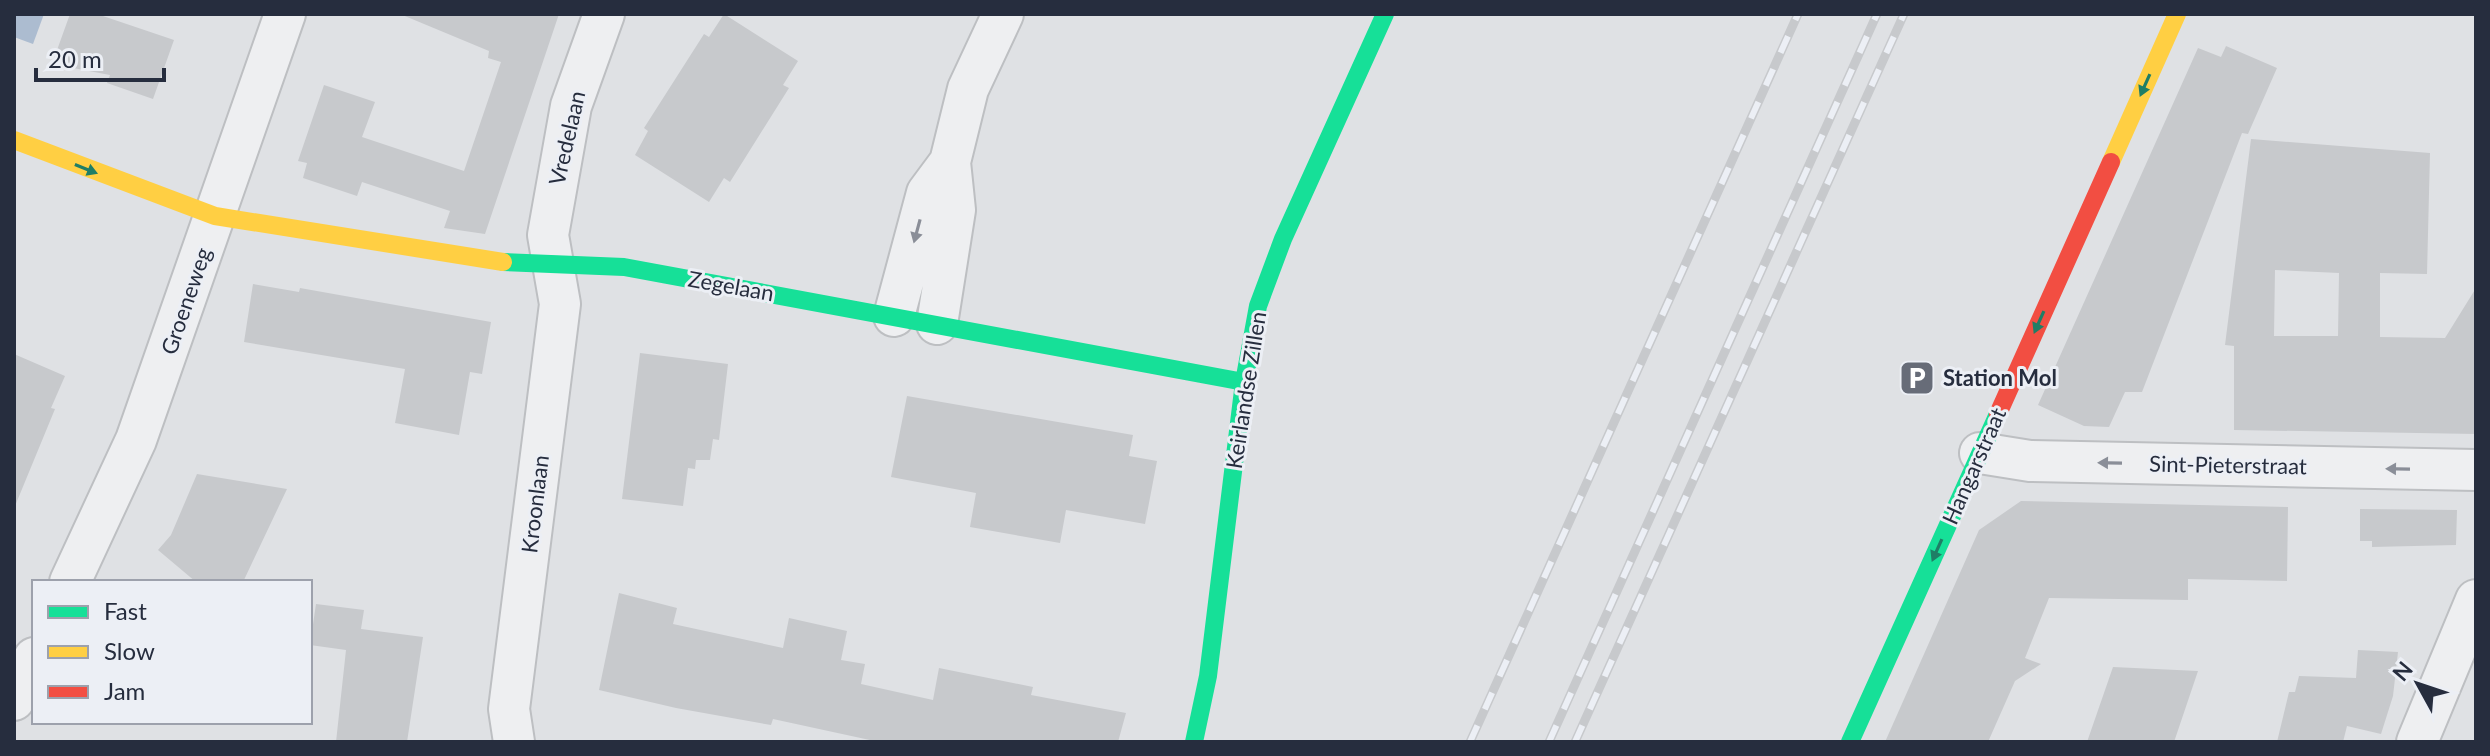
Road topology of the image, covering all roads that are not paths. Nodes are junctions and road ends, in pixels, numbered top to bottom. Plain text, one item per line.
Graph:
1 (285, 14) edge
2 (604, 14) edge
3 (1385, 14) edge
4 (2177, 14) edge
5 (998, 19) edge
6 (14, 140) edge
7 (950, 162) junction
8 (215, 216) junction
9 (552, 266) junction
10 (894, 316) junction
11 (937, 324) junction
12 (1244, 382) junction
13 (1980, 453) junction
14 (2476, 470) edge
15 (71, 580) edge
16 (2476, 600) edge
17 (32, 662) edge
18 (14, 700) edge
19 (514, 742) edge
20 (1194, 742) edge
21 (1850, 742) edge
22 (2417, 742) edge

1 - 8 street, Groeneweg
2 - 9 street, Vredelaan
3 - 12 street, Keirlandse Zillen
4 -> 13 street, Hangarstraat
5 - 7 street
6 -> 8 street, Zegelaan
7 -> 10 street
7 - 11 street
8 - 9 street, Zegelaan
8 - 15 street, Groeneweg
9 - 10 street, Zegelaan
9 - 19 street, Kroonlaan
10 - 11 street, Zegelaan
11 - 12 street, Zegelaan
12 - 20 street, Keirlandse Zillen
14 -> 13 street, Sint-Pieterstraat
13 -> 21 street, Hangarstraat
16 - 22 street
17 - 18 street

